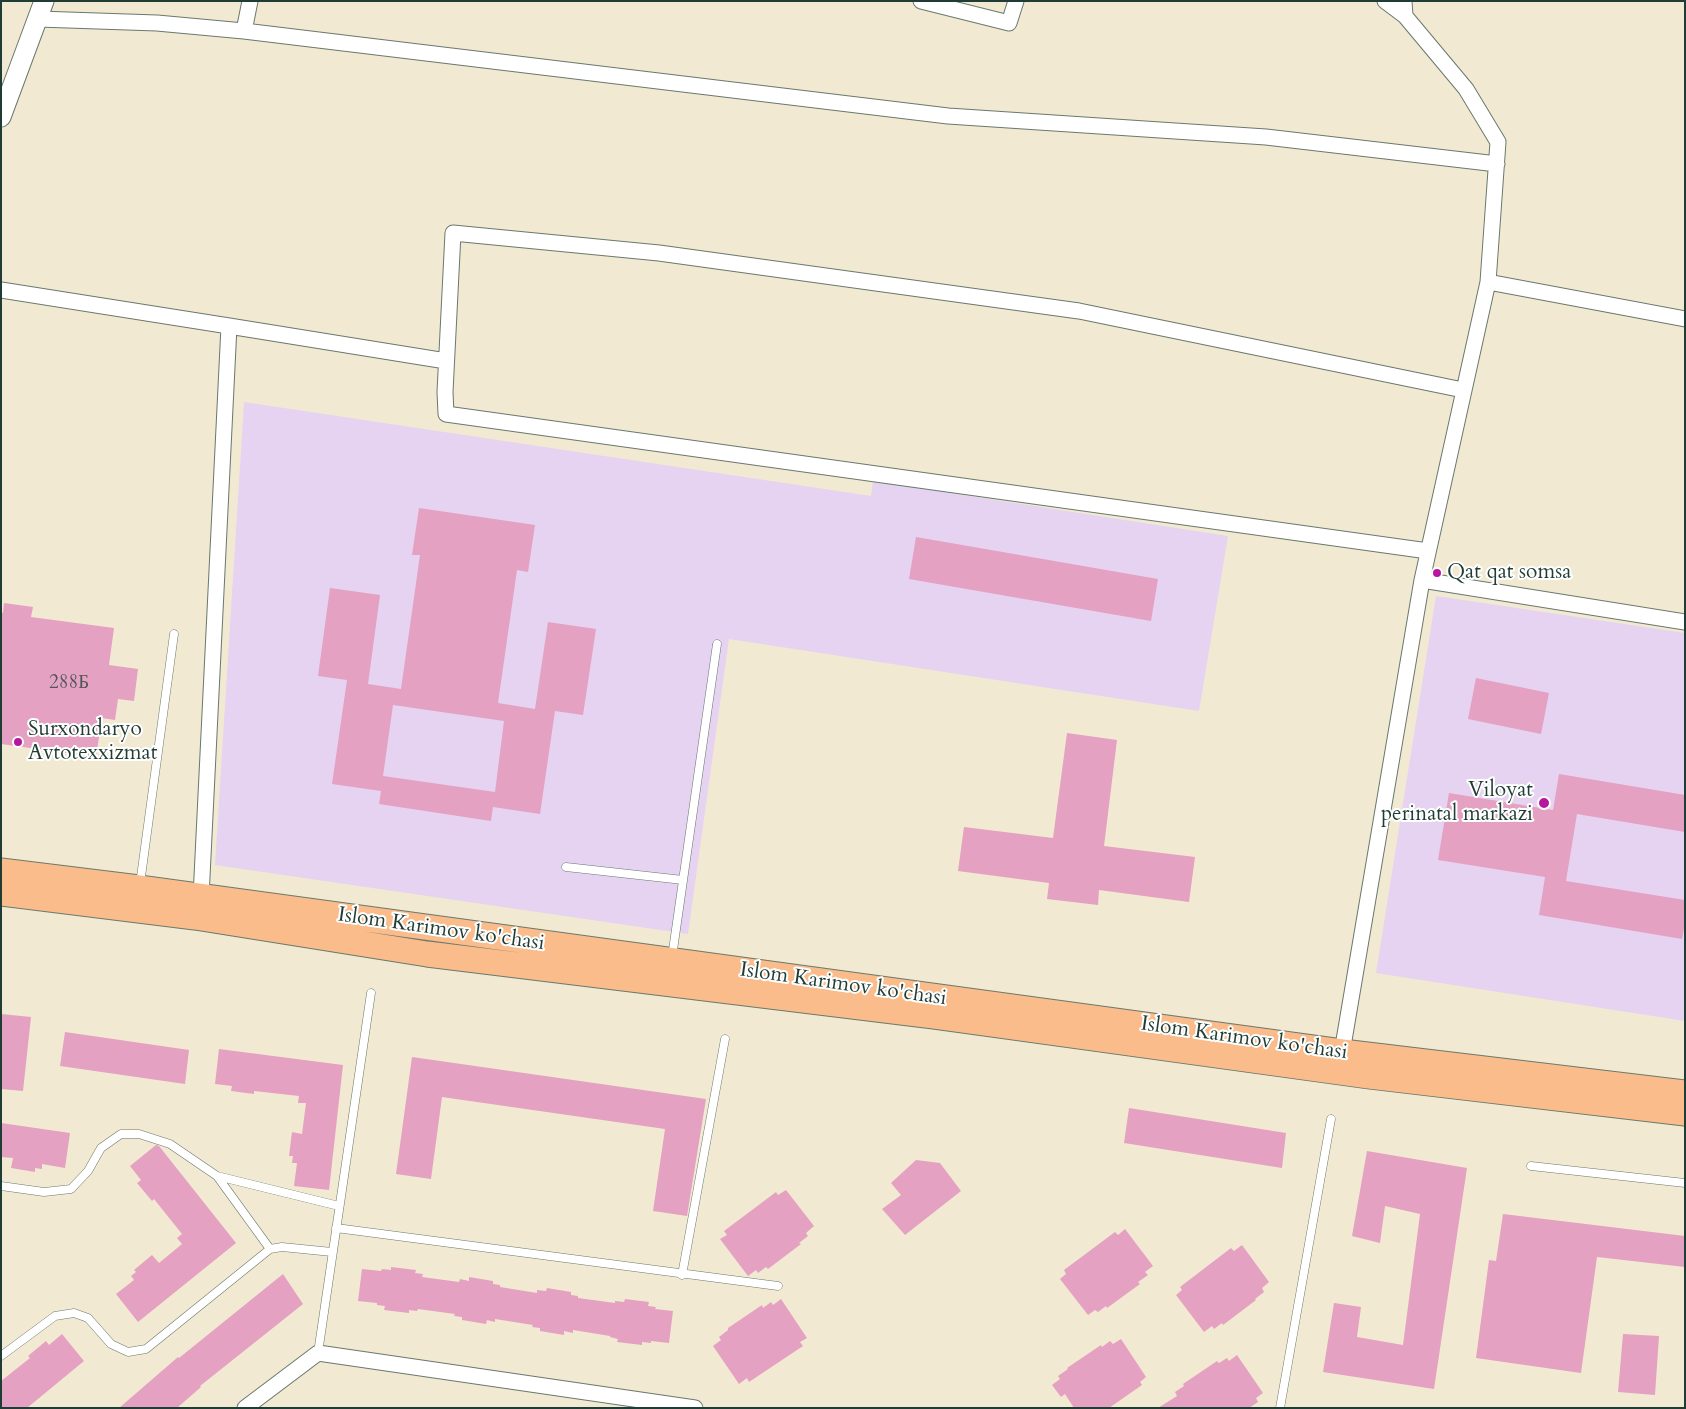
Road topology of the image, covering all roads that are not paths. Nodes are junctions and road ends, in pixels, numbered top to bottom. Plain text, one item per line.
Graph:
1 (250, 1) edge
2 (921, 1) edge
3 (1016, 1) edge
4 (1385, 1) edge
5 (1404, 8) edge
6 (41, 10) edge
7 (244, 31) junction
8 (1, 117) edge
9 (1497, 164) junction
10 (1488, 282) junction
11 (1, 290) edge
12 (1685, 319) edge
13 (229, 326) junction
14 (446, 361) junction
15 (1463, 390) junction
16 (1428, 551) junction
17 (1422, 580) junction
18 (1685, 622) edge
19 (174, 634) dead end
20 (717, 644) dead end
21 (566, 867) dead end
22 (1, 871) edge
23 (683, 880) junction
24 (139, 888) junction
25 (1, 893) edge
26 (201, 897) junction
27 (671, 962) junction
28 (371, 993) dead end
29 (725, 1039) dead end
30 (1342, 1052) junction
31 (1685, 1092) edge
32 (1685, 1113) edge
33 (1331, 1119) dead end
34 (1531, 1166) dead end
35 (217, 1176) junction
36 (1685, 1183) edge
37 (1, 1186) edge
38 (339, 1206) junction
39 (336, 1228) junction
40 (270, 1249) junction
41 (332, 1252) junction
42 (682, 1275) junction
43 (778, 1286) dead end
44 (318, 1353) junction
45 (1, 1356) edge
46 (245, 1408) edge
47 (696, 1408) edge
48 (1280, 1408) edge

1 - 7 street
2 - 3 street
4 - 5 street
5 - 9 street
6 - 7 street
6 - 8 street
7 - 9 street
9 - 10 street
10 - 12 street
10 - 15 street
11 - 13 street
13 - 14 street
13 - 26 street
14 - 15 street
14 - 16 street
15 - 16 street
16 - 17 street
17 - 18 street
17 - 30 street
19 - 24 lane
20 - 23 lane
21 - 23 lane
22 - 24 main road, Islom Karimov ko'chasi
23 - 27 lane
24 - 26 main road, Islom Karimov ko'chasi
25 - 32 main road, Islom Karimov ko'chasi
26 - 27 main road, Islom Karimov ko'chasi
27 - 30 main road, Islom Karimov ko'chasi
28 - 38 lane
29 - 42 lane
30 - 31 main road, Islom Karimov ko'chasi
33 - 48 lane
34 - 36 lane
35 - 37 lane
35 - 38 lane
35 - 40 lane
38 - 39 lane
39 - 41 lane
39 - 42 lane
40 - 41 lane
40 - 45 lane
41 - 44 lane
42 - 43 lane
44 - 46 street
44 - 47 street

